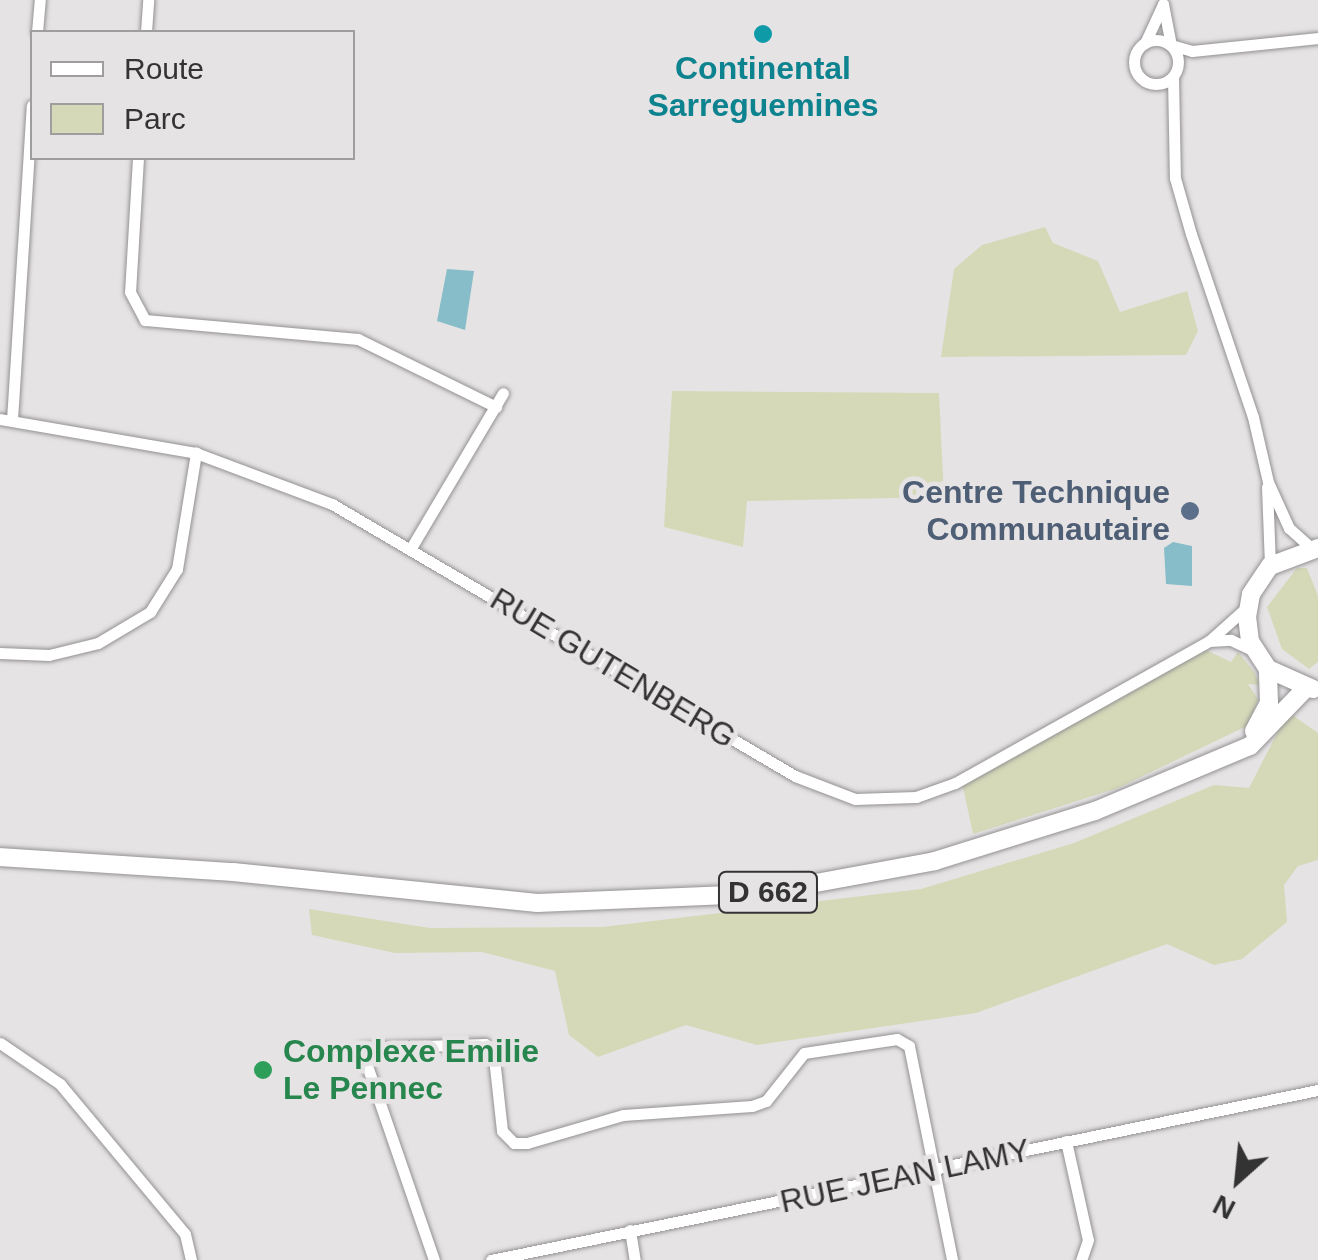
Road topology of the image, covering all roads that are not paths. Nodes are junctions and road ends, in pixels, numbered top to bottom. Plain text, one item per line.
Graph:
1 (40, 0) edge
2 (148, 0) edge
3 (1163, 2) edge
4 (38, 30) edge
5 (146, 30) edge
6 (1318, 38) edge
7 (1145, 43) junction
8 (1171, 46) junction
9 (1214, 52) junction
10 (1175, 74) junction
11 (1148, 82) junction
12 (1169, 120) junction
13 (30, 130) edge
14 (138, 160) edge
15 (503, 393) dead end
16 (496, 407) junction
17 (6, 420) edge
18 (196, 453) junction
19 (1268, 482) junction
20 (411, 548) junction
21 (1314, 548) edge
22 (1270, 566) junction
23 (1248, 606) junction
24 (1209, 640) junction
25 (1255, 652) junction
26 (0, 654) edge
27 (1268, 669) junction
28 (1312, 689) edge
29 (1231, 752) junction
30 (0, 857) edge
31 (0, 1043) edge
32 (1318, 1090) edge
33 (1066, 1141) junction
34 (935, 1172) junction
35 (630, 1230) junction
36 (192, 1260) edge
37 (434, 1260) edge
38 (446, 1260) edge
39 (491, 1260) edge
40 (635, 1260) edge
41 (952, 1260) edge
42 (1081, 1260) edge

1 - 4 street
2 - 5 street
3 - 7 street
3 - 8 street
6 - 9 street
7 - 8 street
7 - 11 street
8 - 9 street
8 - 10 street
9 - 10 street
10 - 11 street
10 - 12 street
11 - 12 street
12 - 19 street
13 - 17 street
14 - 16 street
15 - 16 street
16 - 20 street
17 - 18 street, RUE GUTENBERG
18 - 20 street, RUE GUTENBERG
18 - 26 street
19 - 21 street
19 - 22 street
20 - 24 street, RUE GUTENBERG
21 - 22 main road
22 - 23 main road
23 - 24 street, RUE GUTENBERG
23 - 25 main road
24 - 25 street
25 - 27 main road
27 - 28 main road
27 - 29 main road, D 662
28 - 29 main road, D 662
29 - 30 main road, D 662
31 - 36 street
32 - 33 street, RUE JEAN LAMY
33 - 34 street, RUE JEAN LAMY
33 - 42 street
34 - 35 street, RUE JEAN LAMY
34 - 37 street
34 - 41 street
35 - 39 street, RUE JEAN LAMY
35 - 40 street
37 - 38 street

